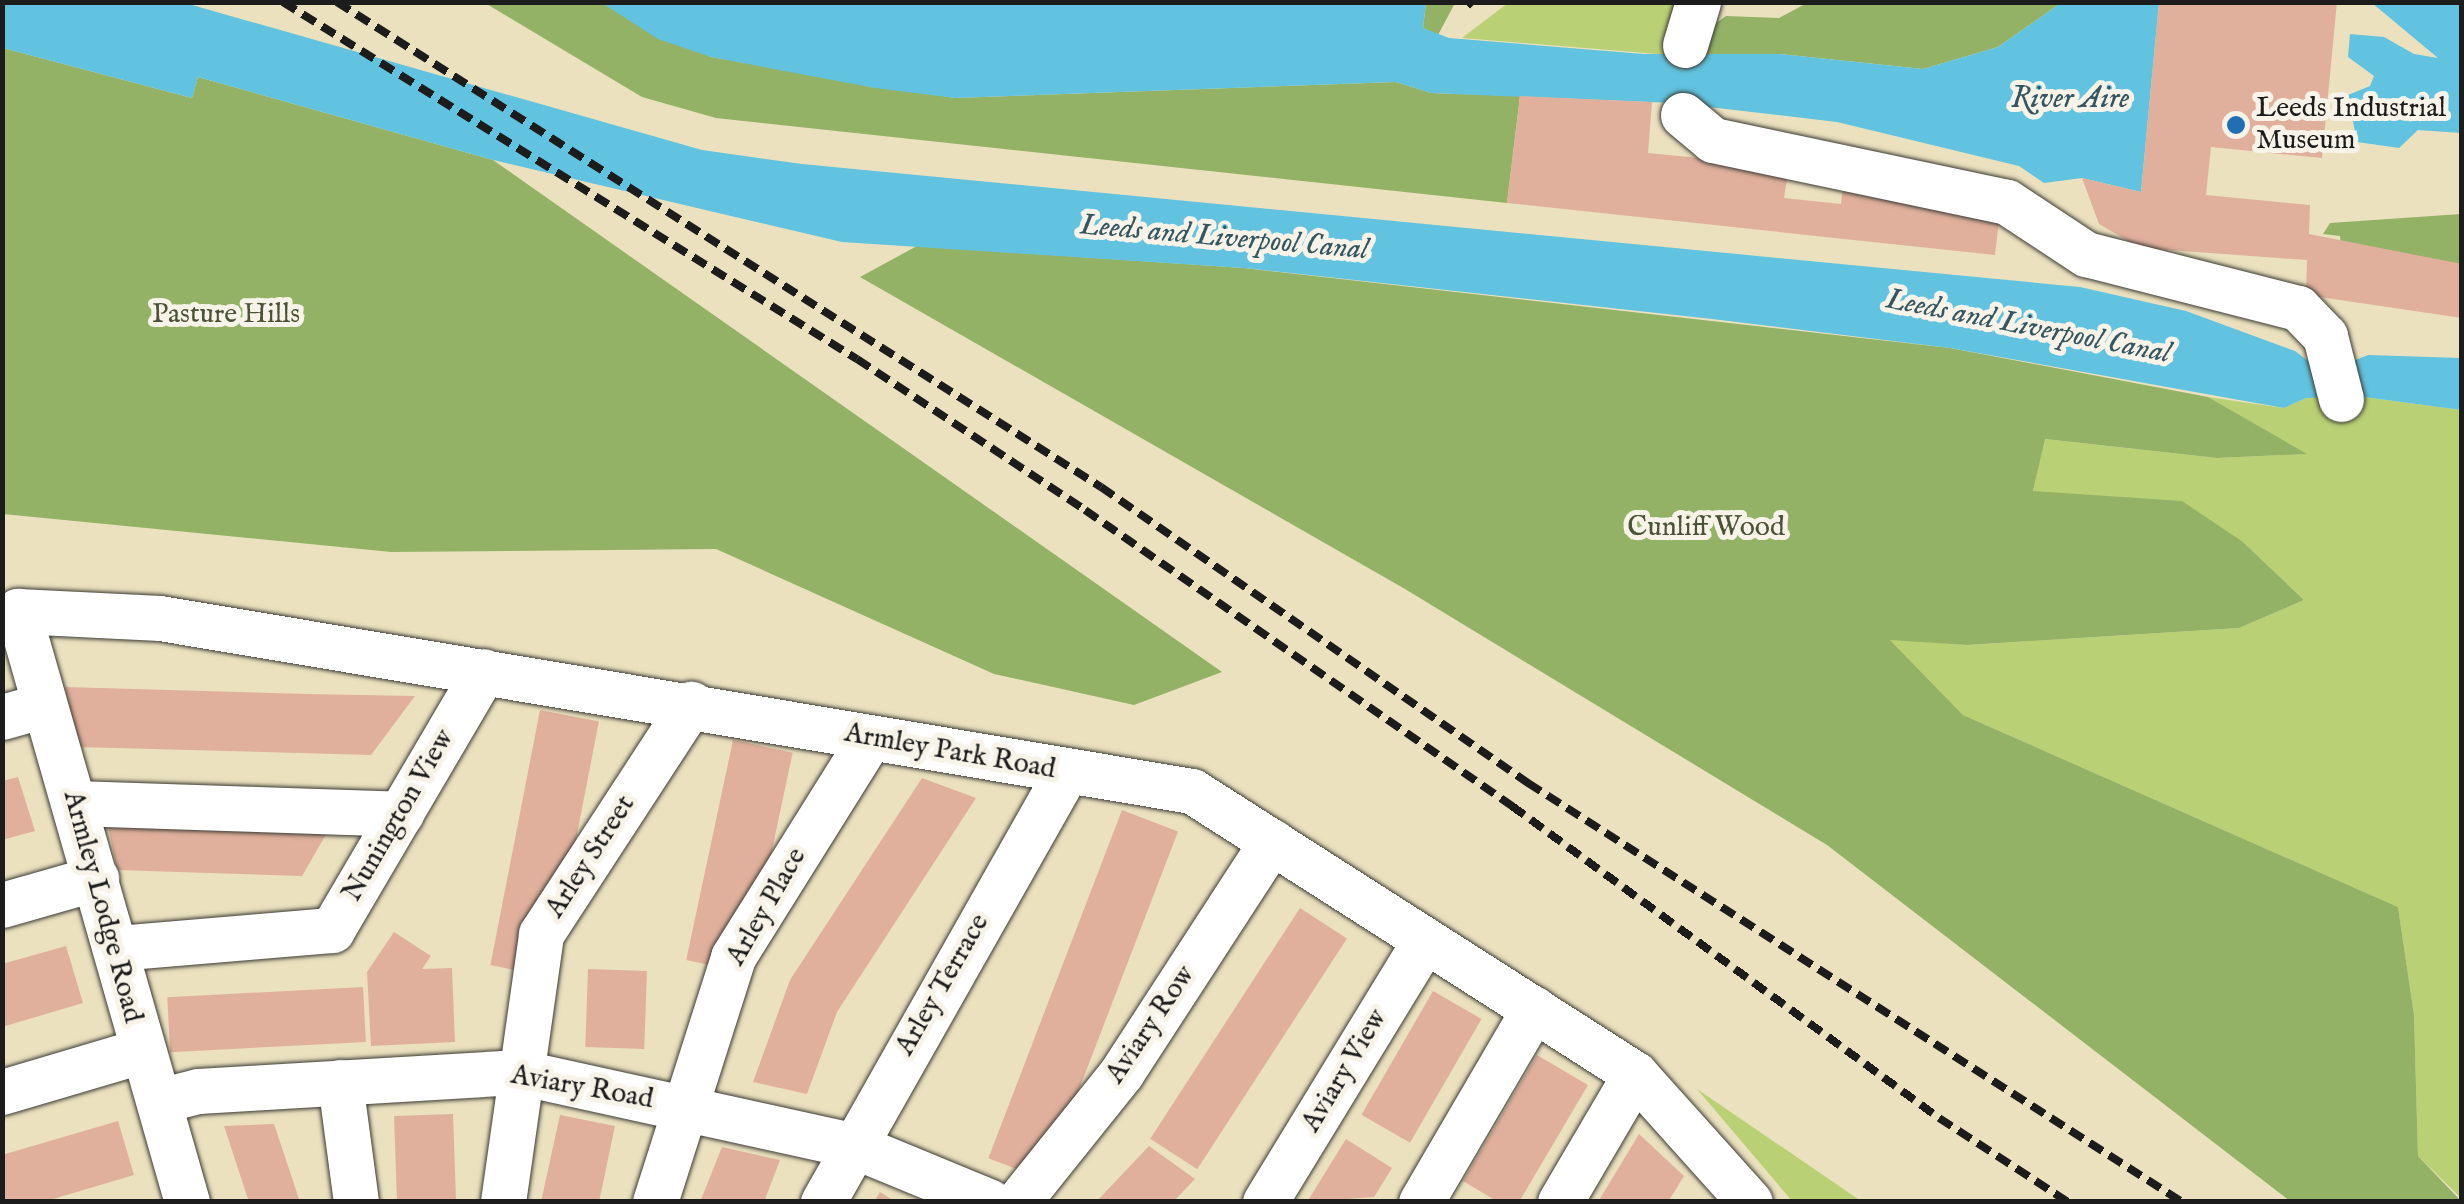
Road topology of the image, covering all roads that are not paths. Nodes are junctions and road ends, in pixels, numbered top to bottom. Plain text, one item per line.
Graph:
1 (1698, 2) edge
2 (1685, 45) dead end
3 (1683, 115) dead end
4 (2341, 399) dead end
5 (18, 611) joint
6 (484, 671) junction
7 (690, 704) junction
8 (23, 711) edge
9 (869, 739) junction
10 (1067, 771) junction
11 (74, 802) junction
12 (401, 814) junction
13 (1272, 841) junction
14 (96, 878) junction
15 (2, 905) edge
16 (1425, 940) junction
17 (116, 948) junction
18 (1534, 1009) junction
19 (140, 1051) junction
20 (519, 1072) junction
21 (1635, 1074) junction
22 (340, 1082) junction
23 (2, 1092) edge
24 (159, 1102) junction
25 (685, 1107) junction
26 (852, 1145) junction
27 (1729, 1192) edge
28 (187, 1202) edge
29 (356, 1202) edge
30 (503, 1202) edge
31 (655, 1202) edge
32 (823, 1202) edge
33 (990, 1202) edge
34 (1018, 1202) edge
35 (1266, 1202) edge
36 (1420, 1202) edge
37 (1560, 1202) edge

1 - 2 street
3 - 4 street
5 - 6 street, Armley Park Road
5 - 8 street, Armley Lodge Road
6 - 7 street, Armley Park Road
6 - 12 street, Nunington View
7 - 9 street, Armley Park Road
7 - 20 street, Arley Street
8 - 11 street, Armley Lodge Road
9 - 10 street, Armley Park Road
9 - 25 street, Arley Place
10 - 13 street, Armley Park Road
10 - 26 street, Arley Terrace
11 - 12 street
11 - 14 street, Armley Lodge Road
12 - 17 street, Nunington View
13 - 16 street, Armley Park Road
13 - 34 street, Aviary Row
14 - 15 street
14 - 17 street, Armley Lodge Road
16 - 18 street, Armley Park Road
16 - 35 street, Aviary View
17 - 19 street, Armley Lodge Road
18 - 21 street, Armley Park Road
18 - 36 street
19 - 23 street
19 - 24 street, Armley Lodge Road
20 - 22 street, Aviary Road
20 - 25 street, Aviary Road
20 - 30 street, Arley Street
21 - 27 street, Armley Park Road
21 - 37 street
22 - 24 street, Aviary Road
22 - 29 street
24 - 28 street, Armley Lodge Road
25 - 26 street, Aviary Road
25 - 31 street, Arley Place
26 - 32 street, Arley Terrace
26 - 33 street, Aviary Road

